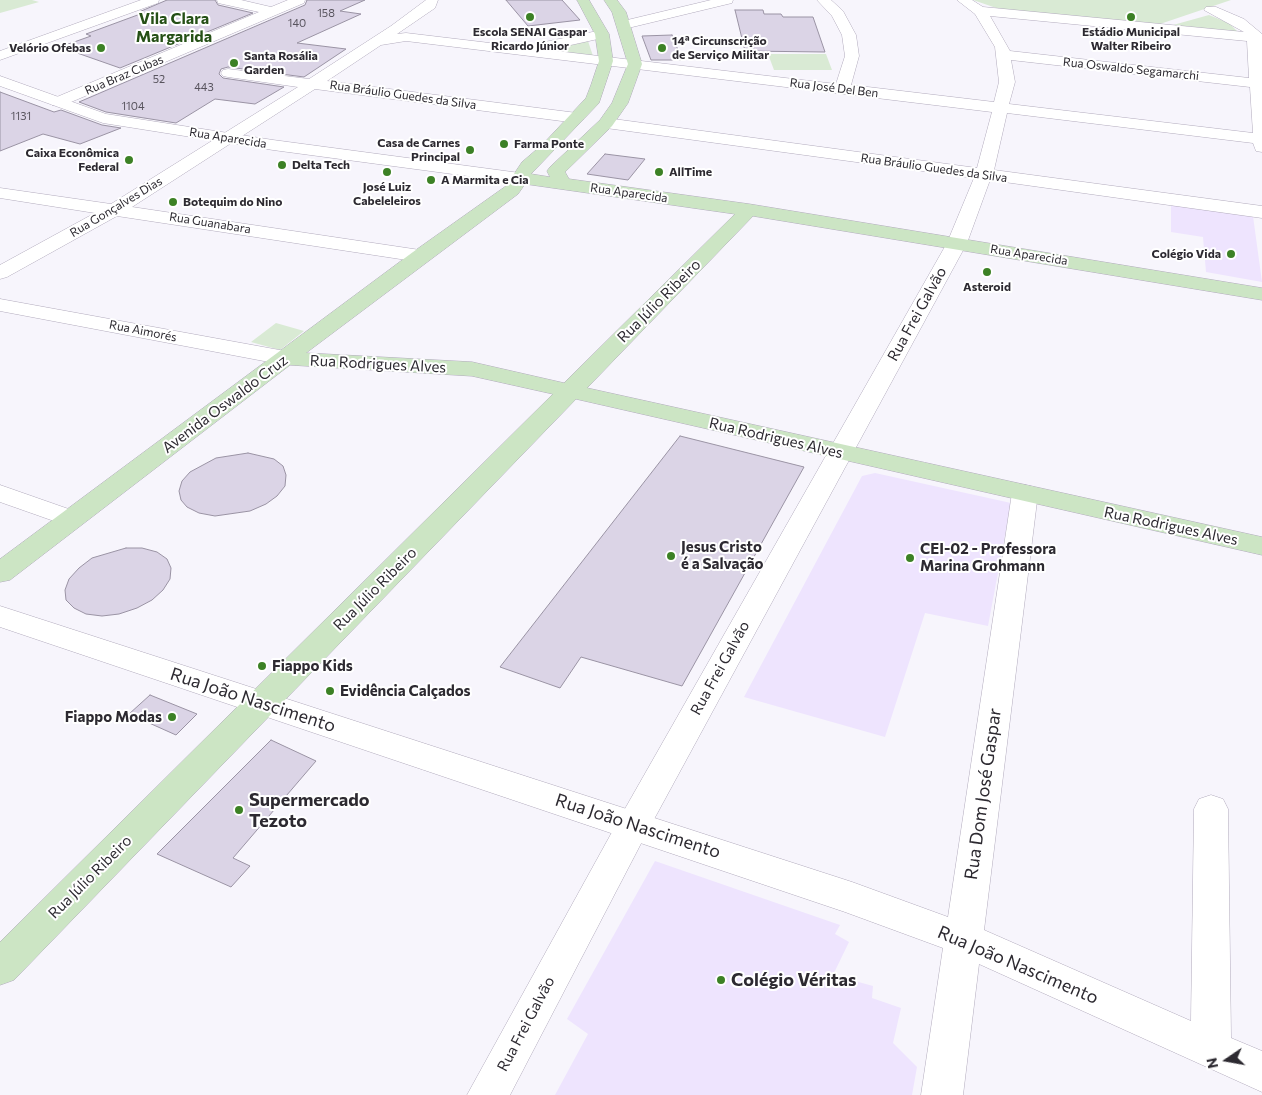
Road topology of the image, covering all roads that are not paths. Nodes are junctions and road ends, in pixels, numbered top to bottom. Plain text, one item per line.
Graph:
1 (153, 0) edge
2 (223, 0) edge
3 (300, 0) edge
4 (432, 0) edge
5 (583, 0) edge
6 (610, 0) edge
7 (727, 0) edge
8 (823, 0) edge
9 (963, 0) edge
10 (1234, 2) dead end
11 (272, 11) junction
12 (980, 11) junction
13 (1201, 13) junction
14 (624, 25) junction
15 (1161, 28) junction
16 (401, 33) junction
17 (602, 34) junction
18 (1258, 38) edge
19 (521, 51) junction
20 (1004, 55) junction
21 (0, 56) edge
22 (606, 61) junction
23 (635, 64) junction
24 (228, 73) dead end
25 (0, 82) edge
26 (312, 83) junction
27 (1257, 83) junction
28 (842, 89) junction
29 (58, 102) junction
30 (1000, 108) junction
31 (577, 118) junction
32 (606, 123) junction
33 (229, 138) junction
34 (1262, 139) edge
35 (1262, 147) edge
36 (984, 174) junction
37 (520, 178) junction
38 (562, 183) junction
39 (0, 193) edge
40 (116, 209) junction
41 (749, 210) junction
42 (1262, 212) edge
43 (957, 243) junction
44 (420, 256) junction
45 (0, 273) edge
46 (1262, 294) edge
47 (0, 304) edge
48 (285, 358) junction
49 (571, 390) junction
50 (840, 453) junction
51 (0, 493) edge
52 (1025, 494) junction
53 (71, 520) junction
54 (1262, 546) edge
55 (0, 574) edge
56 (0, 616) edge
57 (262, 703) junction
58 (1211, 809) dead end
59 (634, 824) junction
60 (963, 939) junction
61 (0, 968) edge
62 (1211, 1050) junction
63 (1262, 1072) edge
64 (488, 1095) edge
65 (942, 1095) edge

1 - 21 street
2 - 11 street
3 - 11 street, Rua Braz Cubas
4 - 16 street, Rua Gonçalves Dias
5 - 17 main road
6 - 14 main road
7 - 14 street
8 - 28 street
9 - 12 street
10 - 13 street
11 - 29 street, Rua Braz Cubas
12 - 15 street
12 - 20 street
13 - 15 street
13 - 18 street
14 - 23 main road
15 - 18 street
16 - 19 street, Rua José Del Ben
16 - 26 street, Rua Gonçalves Dias
17 - 19 street
17 - 22 main road
18 - 27 street
19 - 22 street, Rua José Del Ben
20 - 27 street, Rua Oswaldo Segamarchi
20 - 30 street, Rua Frei Galvão
22 - 23 street, Rua José Del Ben
22 - 31 main road, Avenida Oswaldo Cruz
23 - 28 street, Rua José Del Ben
23 - 32 main road
24 - 26 street, Rua Bráulio Guedes da Silva
25 - 29 street, Rua Aparecida
26 - 31 street, Rua Bráulio Guedes da Silva
26 - 33 street, Rua Gonçalves Dias
27 - 34 street
28 - 30 street, Rua José Del Ben
29 - 33 street, Rua Aparecida
30 - 34 street, Rua José Del Ben
30 - 36 street, Rua Frei Galvão
31 - 37 main road, Avenida Oswaldo Cruz
32 - 36 street, Rua Bráulio Guedes da Silva
32 - 38 main road
33 - 37 street, Rua Aparecida
33 - 40 street, Rua Gonçalves Dias
34 - 35 street
36 - 42 street, Rua Bráulio Guedes da Silva
36 - 43 street, Rua Frei Galvão
37 - 38 main road, Rua Aparecida
37 - 44 main road, Avenida Oswaldo Cruz
38 - 41 main road, Rua Aparecida
39 - 40 street, Rua Guanabara
40 - 44 street, Rua Guanabara
40 - 45 street, Rua Gonçalves Dias
41 - 43 main road, Rua Aparecida
41 - 49 main road, Rua Júlio Ribeiro
43 - 46 main road, Rua Aparecida
43 - 50 street, Rua Frei Galvão
44 - 48 main road, Avenida Oswaldo Cruz
47 - 48 street, Rua Aimorés
48 - 49 main road, Rua Rodrigues Alves
48 - 53 main road, Avenida Oswaldo Cruz
49 - 50 main road, Rua Rodrigues Alves
49 - 57 main road, Rua Júlio Ribeiro
50 - 52 main road, Rua Rodrigues Alves
50 - 59 street, Rua Frei Galvão
51 - 53 street
52 - 54 main road, Rua Rodrigues Alves
52 - 60 street, Rua Dom José Gaspar
53 - 55 main road, Avenida Oswaldo Cruz
56 - 57 street, Rua João Nascimento
57 - 59 street, Rua João Nascimento
57 - 61 main road, Rua Júlio Ribeiro
58 - 62 street
59 - 60 street, Rua João Nascimento
59 - 64 street, Rua Frei Galvão
60 - 62 street, Rua João Nascimento
60 - 65 street, Rua Dom José Gaspar
62 - 63 street, Rua João Nascimento

